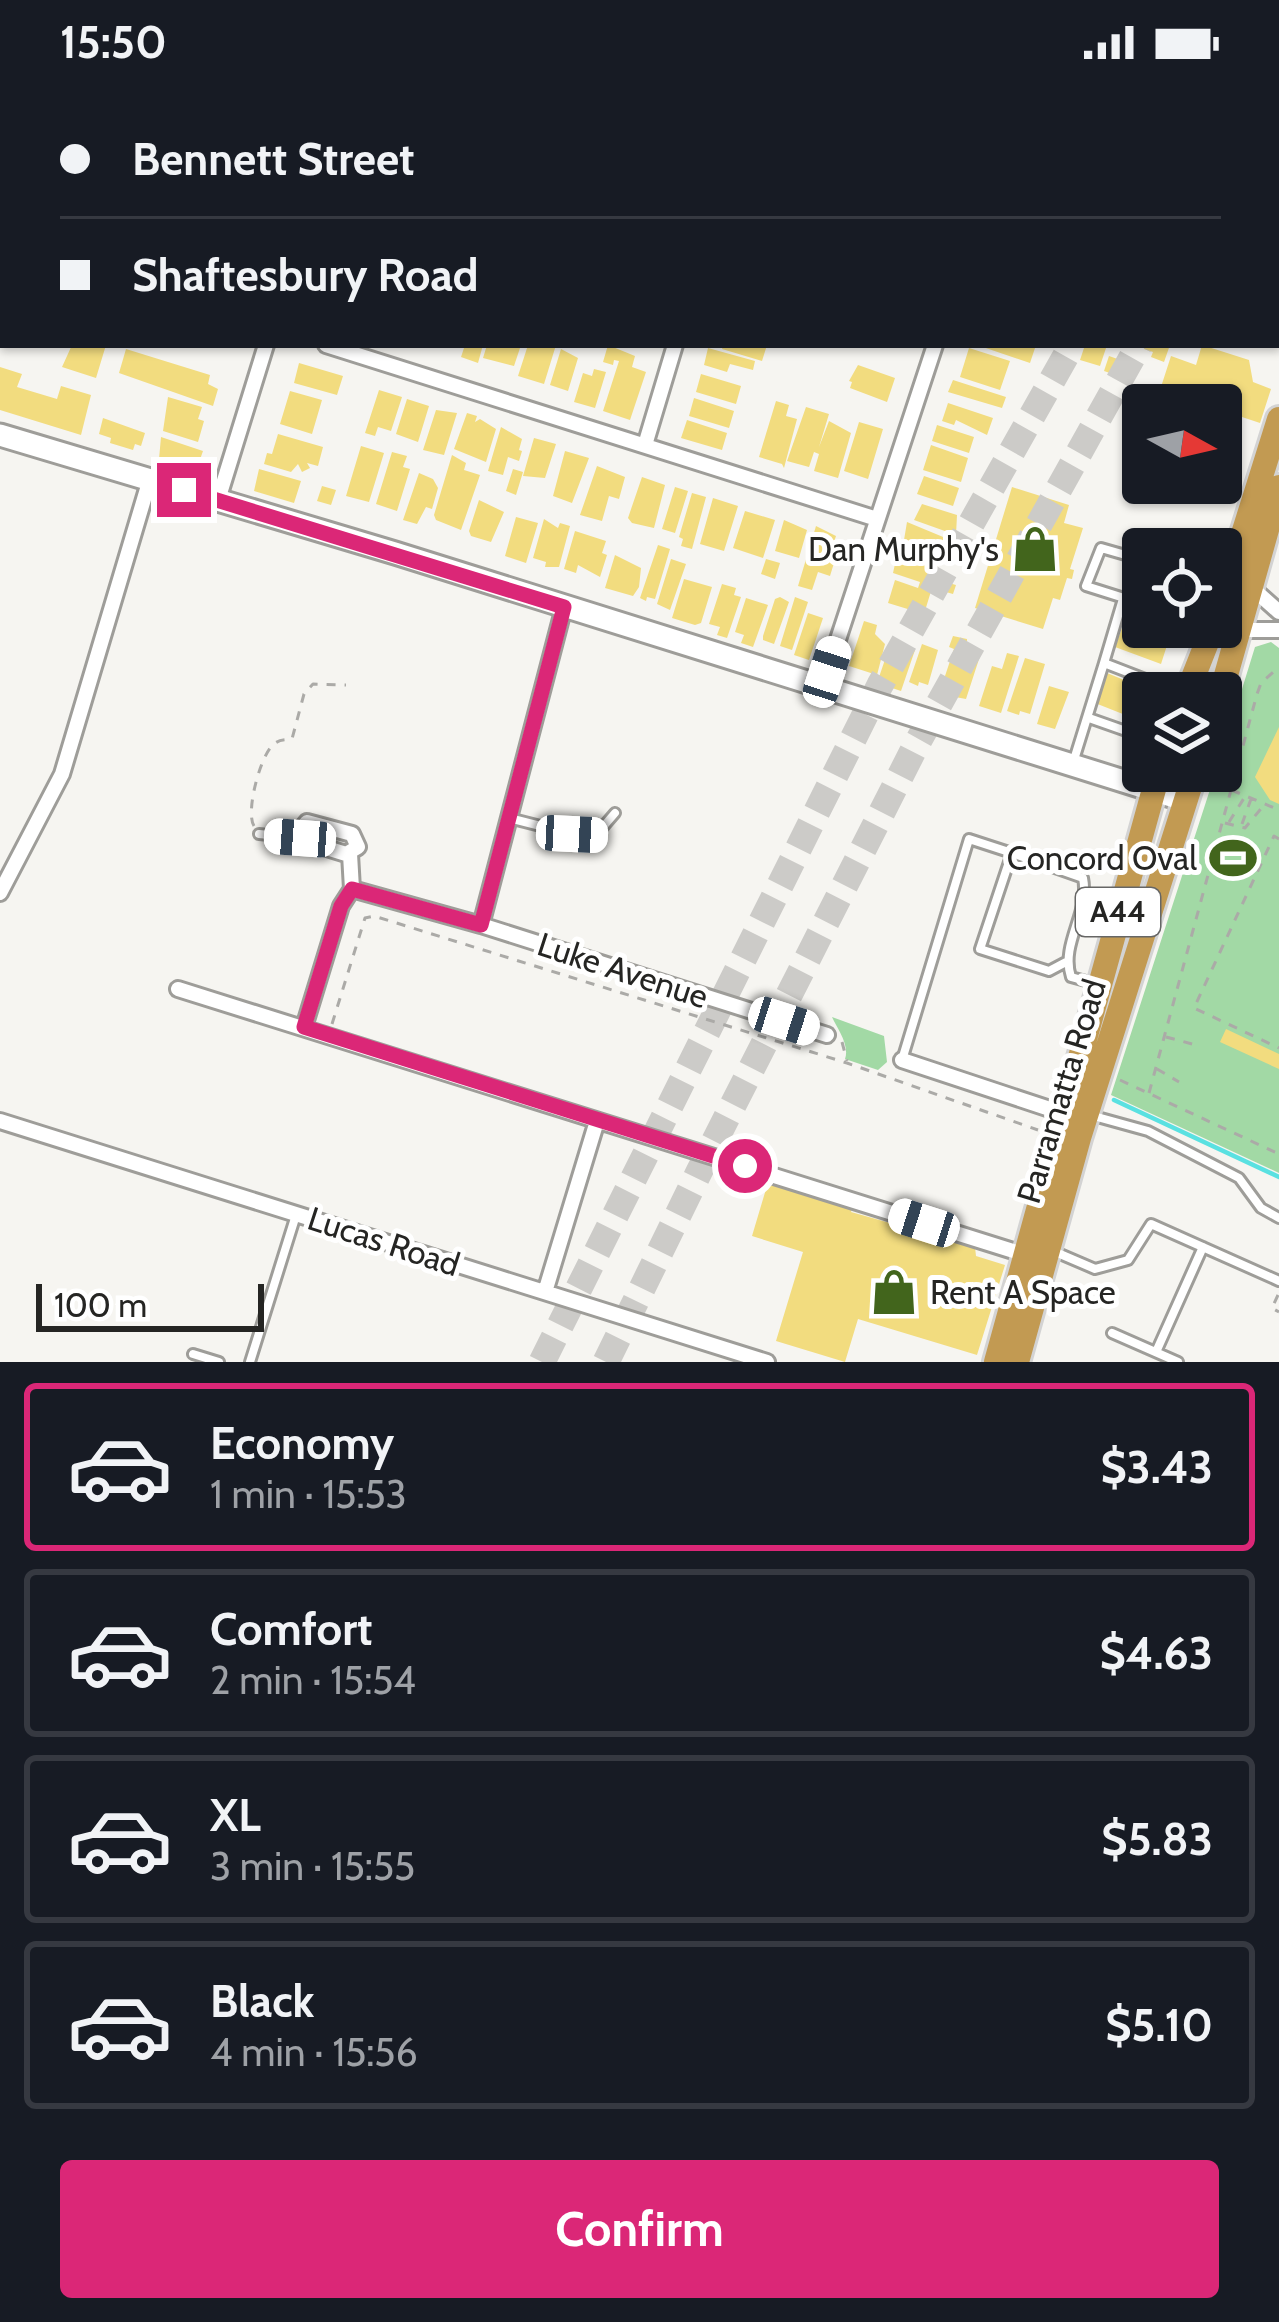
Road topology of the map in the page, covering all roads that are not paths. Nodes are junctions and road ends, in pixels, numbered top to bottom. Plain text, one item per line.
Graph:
1 (265, 348) edge
2 (336, 348) edge
3 (674, 348) edge
4 (934, 348) edge
5 (1279, 418) edge
6 (0, 435) edge
7 (646, 445) junction
8 (150, 479) junction
9 (1279, 487) edge
10 (218, 500) junction
11 (877, 519) junction
12 (1241, 528) edge
13 (1122, 554) edge
14 (1251, 587) junction
15 (1122, 599) edge
16 (1122, 602) edge
17 (564, 607) junction
18 (1279, 612) edge
19 (1242, 619) edge
20 (1242, 630) edge
21 (1279, 630) edge
22 (1104, 663) junction
23 (1126, 672) edge
24 (822, 688) junction
25 (1089, 718) junction
26 (1122, 730) edge
27 (1072, 764) junction
28 (1122, 774) edge
29 (1153, 792) edge
30 (1173, 792) edge
31 (1190, 792) edge
32 (1184, 800) junction
33 (615, 813) dead end
34 (509, 818) junction
35 (259, 834) road end
36 (300, 838) joint
37 (1012, 853) junction
38 (352, 889) junction
39 (0, 892) edge
40 (1082, 910) junction
41 (1118, 914) junction
42 (481, 925) junction
43 (1066, 962) junction
44 (1099, 985) junction
45 (178, 989) dead end
46 (1125, 992) junction
47 (304, 1027) junction
48 (827, 1035) road end
49 (902, 1060) joint
50 (1079, 1116) junction
51 (0, 1121) edge
52 (597, 1121) junction
53 (297, 1214) junction
54 (1279, 1218) edge
55 (1203, 1247) junction
56 (1037, 1252) junction
57 (1279, 1281) edge
58 (545, 1292) junction
59 (1112, 1333) dead end
60 (1156, 1352) junction
61 (193, 1354) dead end
62 (219, 1362) edge
63 (250, 1362) edge
64 (767, 1362) edge
65 (997, 1362) edge
66 (1017, 1362) edge
67 (1178, 1362) edge

1 - 10 street
2 - 7 street
3 - 7 street
4 - 11 street
5 - 12 highway
6 - 8 main road
7 - 11 street
8 - 10 main road
8 - 39 street
9 - 14 highway
10 - 17 main road
11 - 24 street
13 - 15 lane
14 - 18 street
14 - 19 highway
16 - 22 lane
17 - 24 main road
17 - 34 street
20 - 21 street
22 - 23 lane
22 - 25 lane
24 - 27 main road
25 - 26 lane
25 - 27 lane
27 - 28 main road
29 - 41 highway, Parramatta Road / A44
30 - 32 main road
31 - 32 highway, Parramatta Road / A44
32 - 46 highway, Parramatta Road / A44
33 - 34 lane
34 - 42 street
35 - 36 lane
36 - 38 street
37 - 40 lane
37 - 43 lane
37 - 49 lane
38 - 42 street, Luke Avenue
38 - 47 street
40 - 41 lane
40 - 43 lane
41 - 44 highway, Parramatta Road / A44
42 - 48 street, Luke Avenue
43 - 44 lane
44 - 46 highway
44 - 50 highway, Parramatta Road / A44
45 - 47 street
46 - 50 highway, Parramatta Road / A44
47 - 52 street
49 - 50 street
50 - 54 lane
50 - 56 highway, Parramatta Road / A44
51 - 53 street, Lucas Road
52 - 56 street
52 - 58 street
53 - 58 street, Lucas Road
53 - 63 lane
55 - 56 lane
55 - 57 lane
55 - 60 lane
56 - 65 highway, Parramatta Road / A44
56 - 66 highway, Parramatta Road / A44
58 - 64 street, Lucas Road
59 - 60 lane
60 - 67 lane
61 - 62 lane

